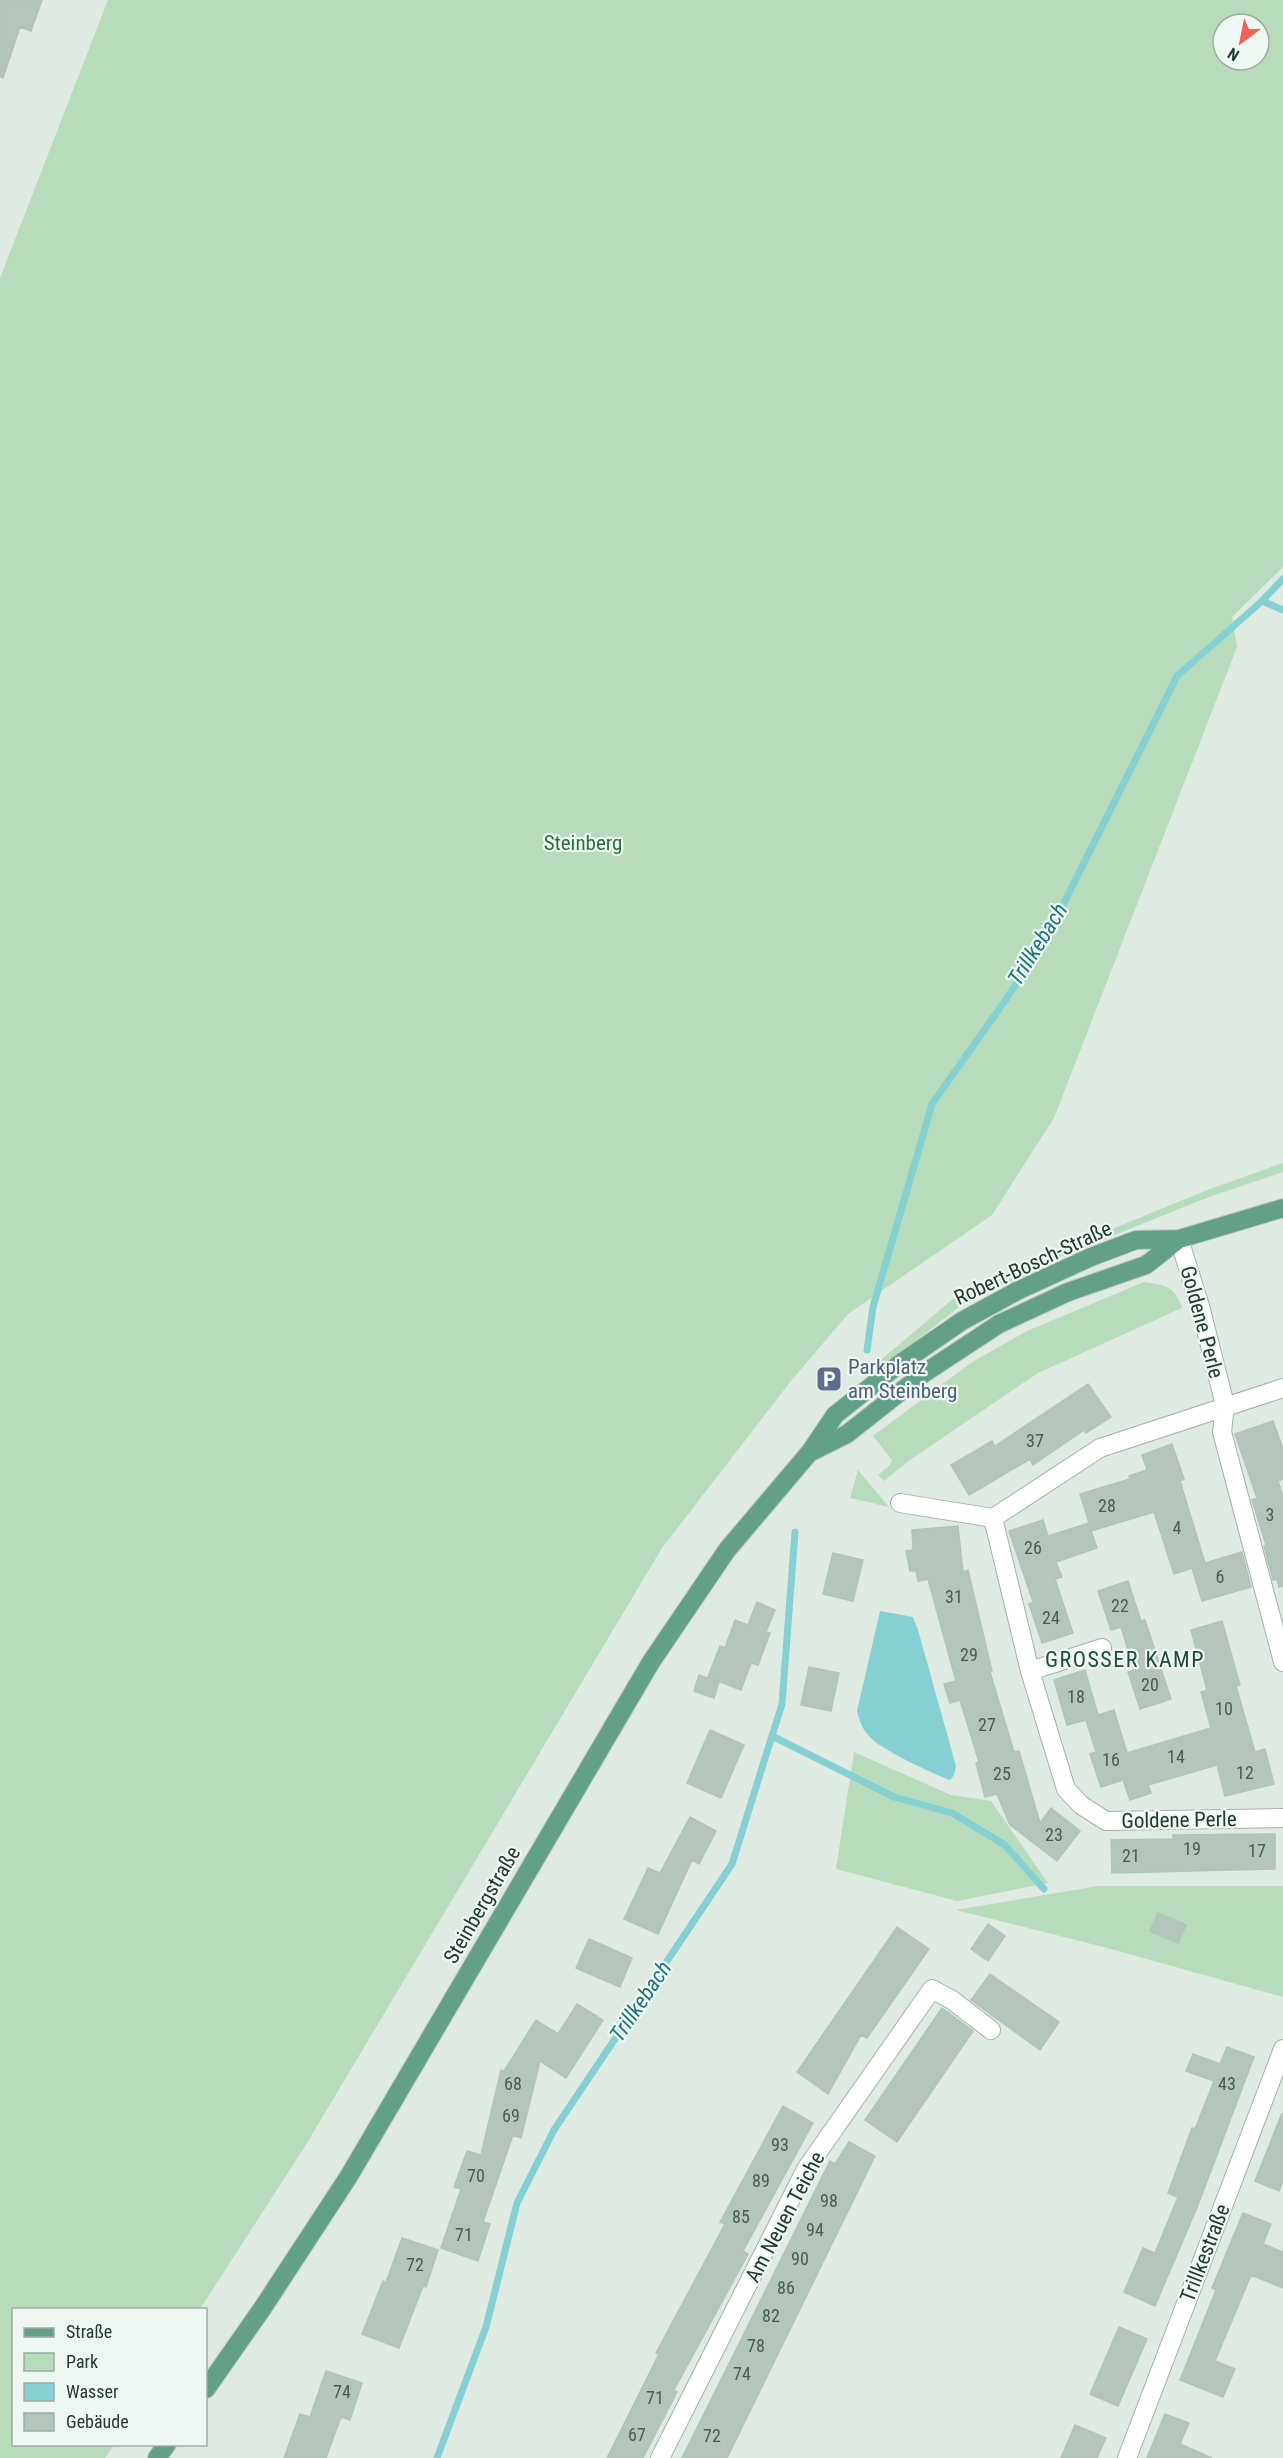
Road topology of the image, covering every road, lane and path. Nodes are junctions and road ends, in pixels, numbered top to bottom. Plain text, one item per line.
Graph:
1 (1283, 1208) edge
2 (1179, 1239) junction
3 (1283, 1388) edge
4 (1225, 1406) junction
5 (810, 1452) junction
6 (900, 1503) dead end
7 (993, 1518) junction
8 (1101, 1648) dead end
9 (1283, 1662) edge
10 (1030, 1671) junction
11 (1283, 1818) edge
12 (991, 2030) dead end
13 (1283, 2049) edge
14 (207, 2388) edge
15 (660, 2458) edge
16 (1127, 2458) edge

1 - 2 main road, Robert-Bosch-Straße
2 - 4 street, Goldene Perle
2 - 5 main road, Robert-Bosch-Straße
2 - 5 main road, Robert-Bosch-Straße
3 - 4 street, Goldene Perle
4 - 7 street, Goldene Perle
4 - 9 street, Goldene Perle
5 - 14 main road, Steinbergstraße
6 - 7 street
7 - 10 street, Goldene Perle
8 - 10 street
10 - 11 street, Goldene Perle
12 - 15 street, Am Neuen Teiche
13 - 16 street, Trillkestraße

